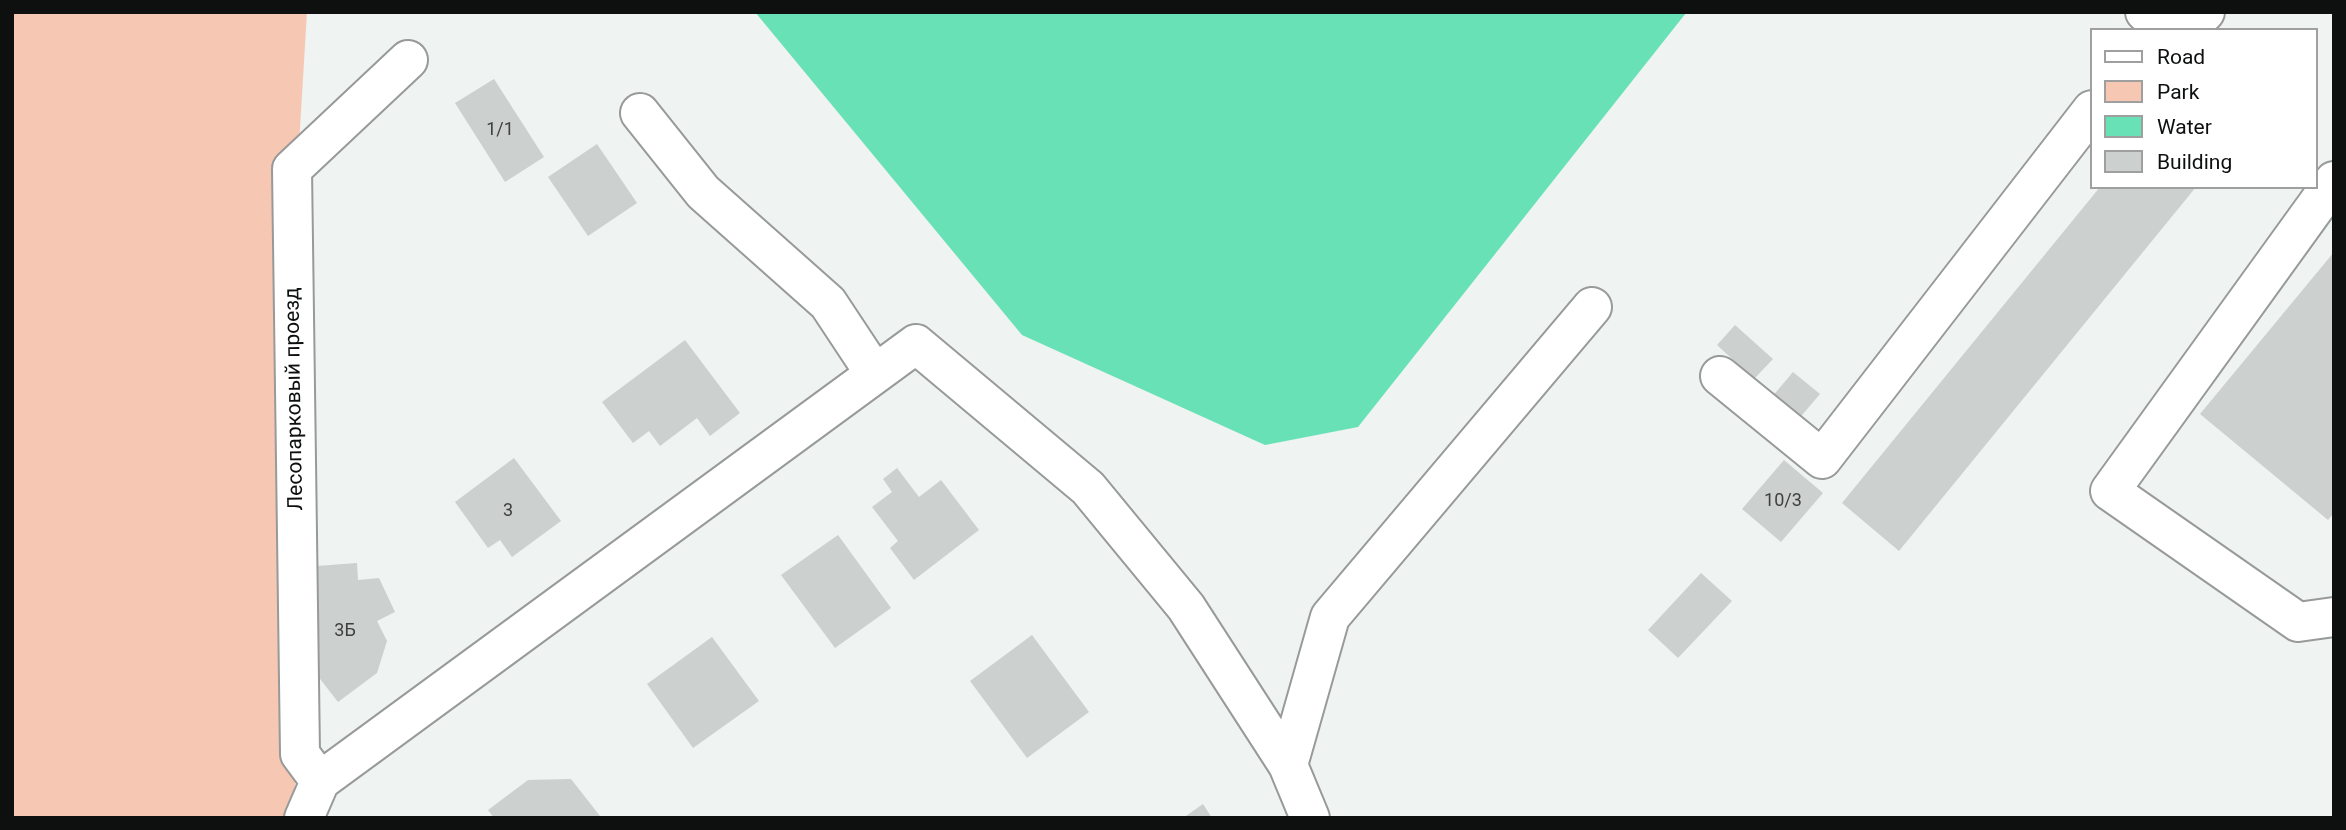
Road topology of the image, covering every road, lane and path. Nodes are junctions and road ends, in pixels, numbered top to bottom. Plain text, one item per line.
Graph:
1 (2145, 12) edge
2 (2205, 12) edge
3 (2165, 28) edge
4 (2186, 28) edge
5 (408, 60) dead end
6 (640, 113) dead end
7 (2090, 113) edge
8 (2334, 181) edge
9 (1592, 307) dead end
10 (875, 374) junction
11 (1720, 376) dead end
12 (2334, 617) edge
13 (1288, 765) junction
14 (320, 781) junction
15 (304, 818) edge
16 (1310, 818) edge

1 - 3 street
2 - 4 street
5 - 14 street, Лесопарковый проезд
6 - 10 street
7 - 11 street
8 - 12 street
9 - 13 street
10 - 13 street
10 - 14 street
13 - 16 street
14 - 15 street

